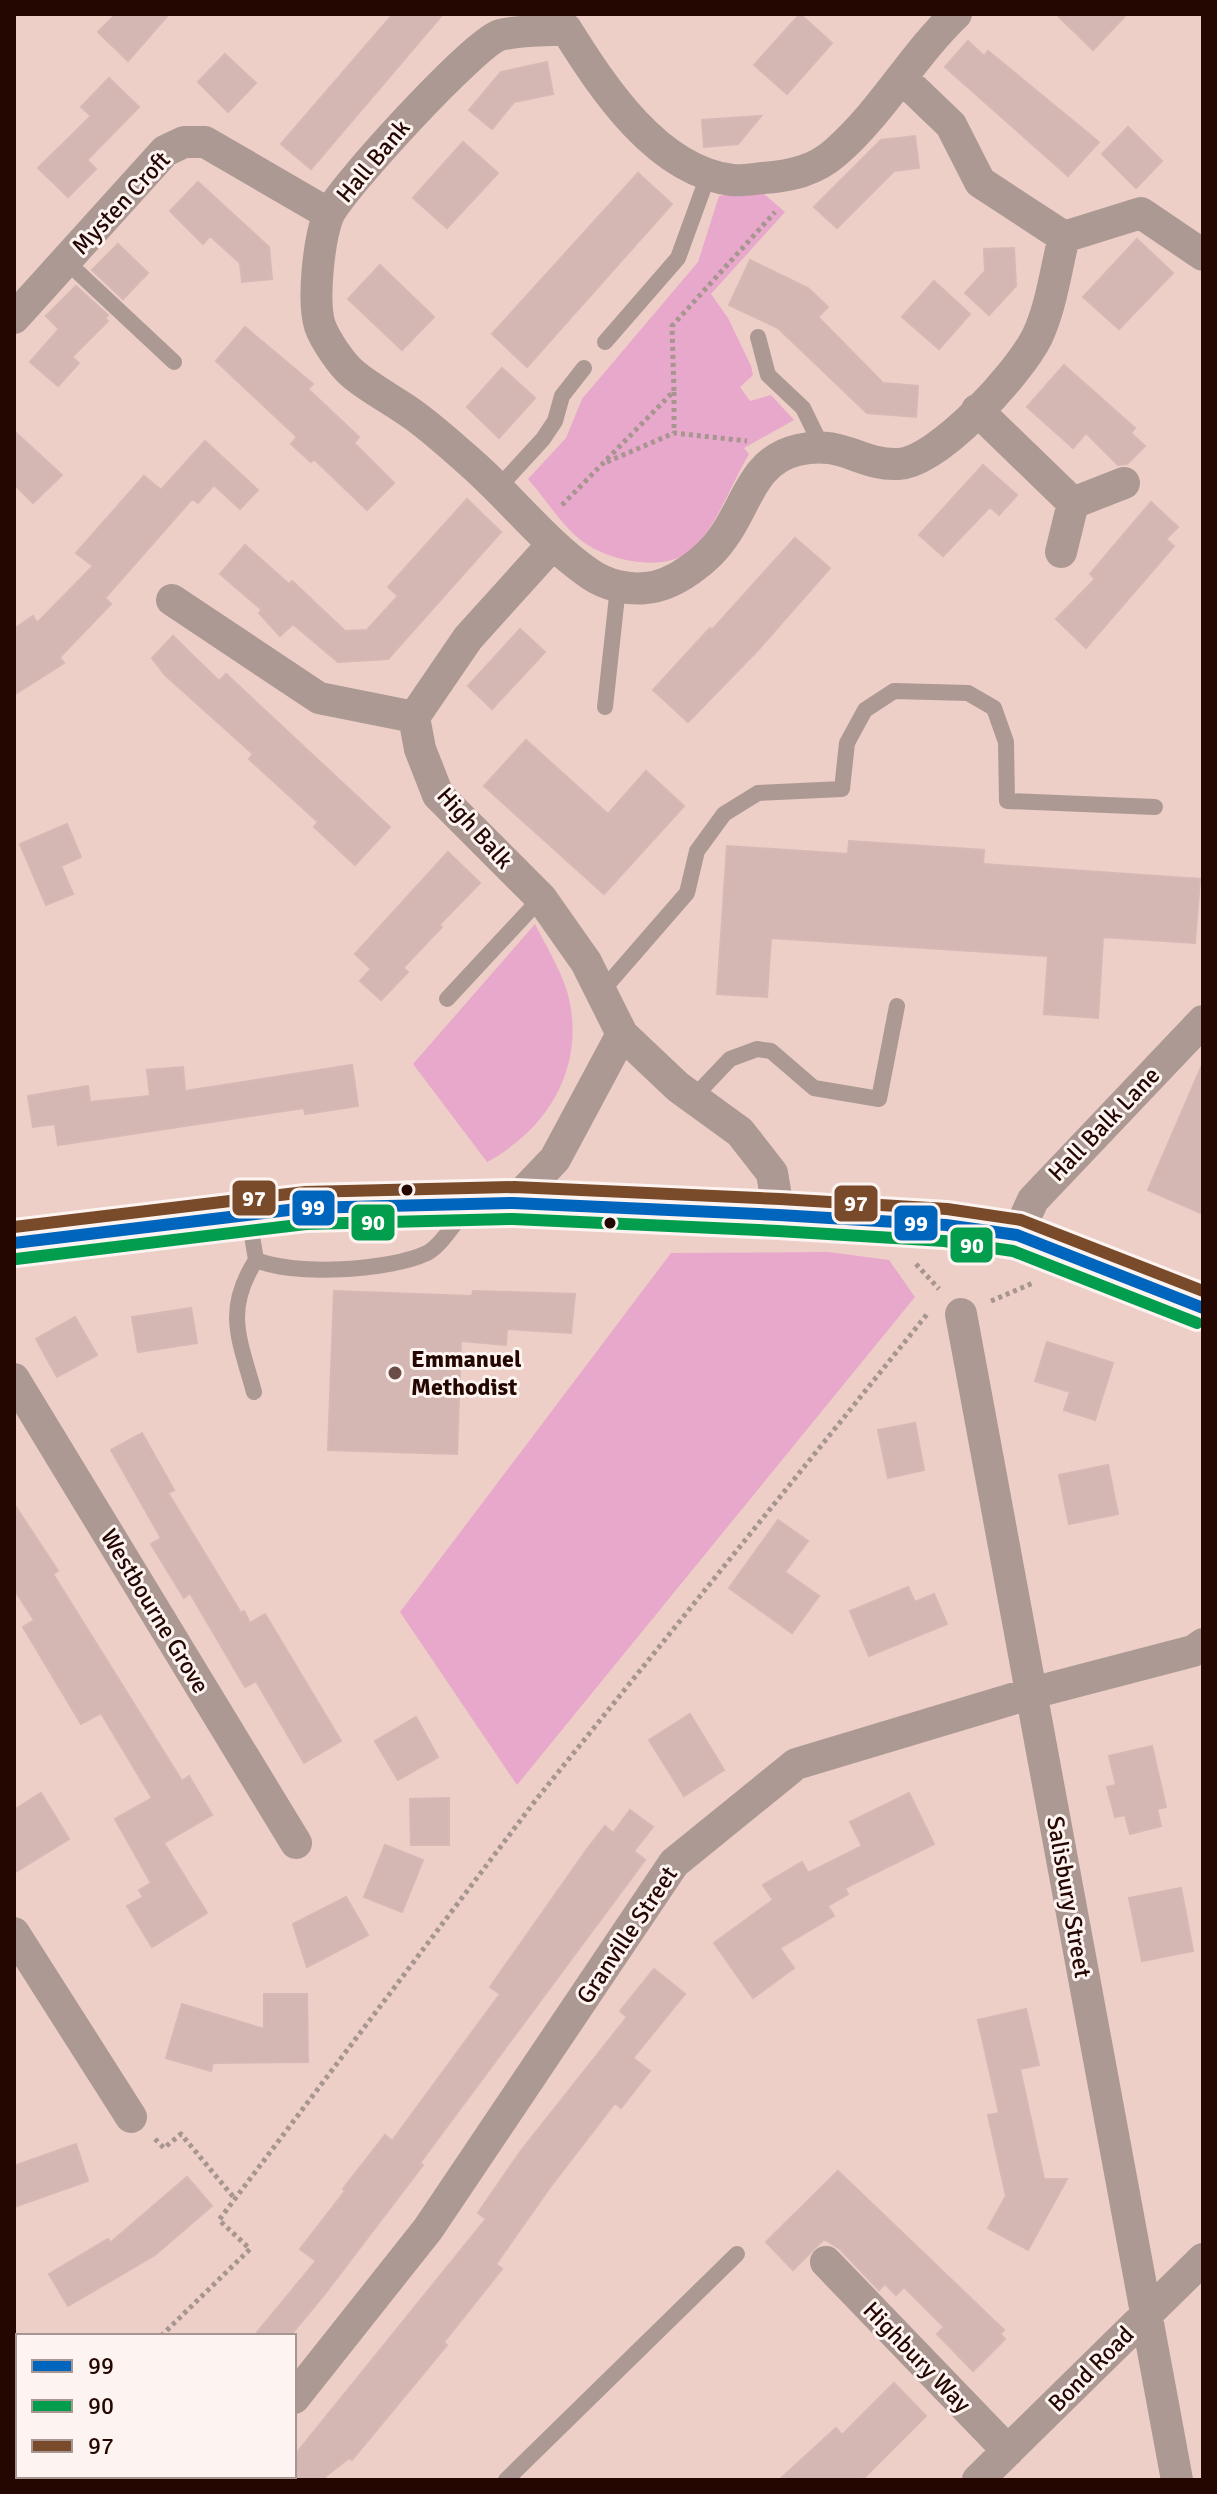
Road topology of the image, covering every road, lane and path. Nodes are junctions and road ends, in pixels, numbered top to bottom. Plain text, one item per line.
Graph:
1 (956, 14) edge
2 (570, 22) edge
3 (903, 79) junction
4 (813, 169) junction
5 (709, 173) junction
6 (329, 214) junction
7 (1064, 237) junction
8 (1203, 255) edge
9 (66, 261) junction
10 (14, 318) edge
11 (758, 337) dead end
12 (605, 342) dead end
13 (174, 362) dead end
14 (584, 368) dead end
15 (674, 391) junction
16 (977, 410) junction
17 (674, 433) junction
18 (807, 448) junction
19 (603, 464) junction
20 (1124, 483) dead end
21 (498, 488) junction
22 (1073, 503) junction
23 (545, 537) junction
24 (1061, 552) dead end
25 (618, 587) junction
26 (172, 600) dead end
27 (605, 707) dead end
28 (414, 717) junction
29 (1155, 807) dead end
30 (541, 898) junction
31 (601, 992) junction
32 (447, 999) dead end
33 (897, 1006) dead end
34 (1203, 1021) edge
35 (622, 1034) junction
36 (693, 1098) junction
37 (492, 1204) junction
38 (248, 1215) junction
39 (779, 1215) junction
40 (878, 1221) junction
41 (1017, 1235) junction
42 (14, 1243) edge
43 (256, 1260) junction
44 (1084, 1262) junction
45 (953, 1304) junction
46 (1203, 1308) edge
47 (14, 1379) edge
48 (254, 1392) dead end
49 (1203, 1644) edge
50 (1032, 1693) junction
51 (296, 1843) dead end
52 (14, 1933) edge
53 (131, 2117) joint
54 (235, 2199) junction
55 (737, 2254) dead end
56 (1203, 2259) edge
57 (826, 2262) dead end
58 (1146, 2314) junction
59 (163, 2334) edge
60 (296, 2395) edge
61 (1008, 2451) junction
62 (506, 2480) edge
63 (978, 2480) edge
64 (1177, 2480) edge

1 - 3 street
2 - 5 street
2 - 6 street, Hall Bank
3 - 4 street
3 - 7 street
4 - 5 street
4 - 15 path
5 - 12 lane
6 - 9 street, Mysten Croft
6 - 21 street, Hall Bank
7 - 8 street
7 - 16 street
9 - 10 street, Mysten Croft
9 - 13 lane
11 - 18 lane
14 - 21 lane
15 - 17 path
15 - 19 path
16 - 18 street
16 - 22 street
17 - 18 path
17 - 19 path
18 - 25 street
19 - 23 path
20 - 22 street
21 - 23 street, Hall Bank
22 - 24 street
23 - 25 street, Hall Bank
23 - 28 street
25 - 27 lane
26 - 28 street
28 - 30 street, High Balk
29 - 31 lane
30 - 31 street, High Balk
30 - 32 lane
31 - 35 street, High Balk
33 - 36 lane
34 - 41 street, Hall Balk Lane
35 - 36 street, High Balk
35 - 37 street
36 - 39 street, High Balk
37 - 38 highway
37 - 39 highway
37 - 43 lane
38 - 42 highway
38 - 43 lane
39 - 40 highway
40 - 41 highway
40 - 45 path
41 - 44 highway
43 - 48 lane
44 - 45 path
44 - 46 highway
45 - 50 street, Salisbury Street
45 - 54 path
47 - 51 street, Westbourne Grove
49 - 50 street, Granville Street
50 - 58 street, Salisbury Street
50 - 60 street, Granville Street
52 - 53 street
53 - 54 path
54 - 59 path
55 - 62 lane
56 - 58 street, Bond Road
57 - 61 street, Highbury Way
58 - 61 street, Bond Road
58 - 64 street, Salisbury Street
61 - 63 street, Bond Road

